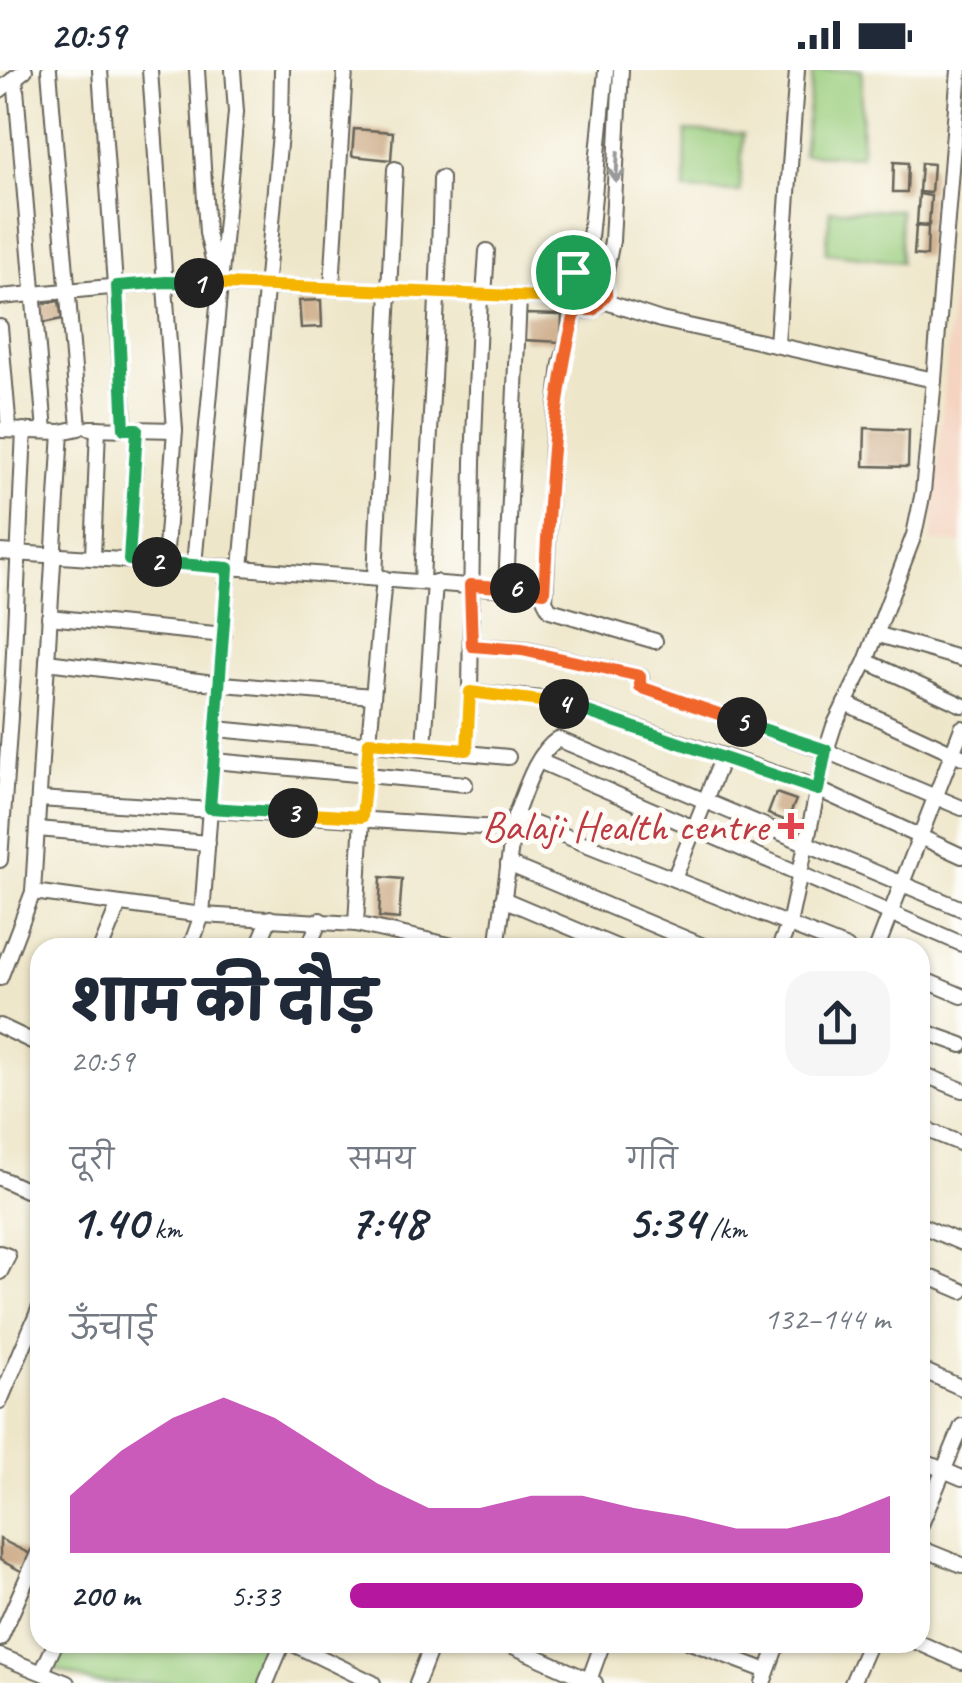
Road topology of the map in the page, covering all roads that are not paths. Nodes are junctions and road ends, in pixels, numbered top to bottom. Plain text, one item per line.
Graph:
1 (49, 70) edge
2 (100, 70) edge
3 (150, 70) edge
4 (197, 70) edge
5 (233, 70) edge
6 (282, 70) edge
7 (345, 70) edge
8 (606, 70) edge
9 (622, 70) edge
10 (797, 70) edge
11 (959, 70) edge
12 (20, 74) edge
13 (0, 90) edge
14 (396, 169) dead end
15 (441, 178) dead end
16 (487, 250) dead end
17 (587, 269) junction
18 (604, 281) junction
19 (166, 282) junction
20 (218, 284) junction
21 (266, 285) junction
22 (117, 286) junction
23 (332, 287) junction
24 (68, 290) junction
25 (389, 292) junction
26 (34, 294) junction
27 (440, 295) junction
28 (482, 296) junction
29 (0, 297) edge
30 (519, 298) junction
31 (564, 298) junction
32 (603, 301) junction
33 (576, 310) junction
34 (0, 327) edge
35 (777, 344) junction
36 (934, 380) junction
37 (79, 428) junction
38 (98, 428) junction
39 (131, 429) junction
40 (11, 430) edge
41 (175, 430) junction
42 (53, 431) junction
43 (18, 551) junction
44 (0, 552) edge
45 (52, 553) junction
46 (92, 556) junction
47 (129, 560) junction
48 (165, 562) junction
49 (194, 565) junction
50 (235, 568) junction
51 (380, 577) junction
52 (429, 581) junction
53 (470, 585) junction
54 (506, 588) junction
55 (544, 592) junction
56 (49, 618) junction
57 (876, 634) junction
58 (224, 635) junction
59 (655, 641) dead end
60 (472, 646) junction
61 (866, 660) junction
62 (962, 660) edge
63 (47, 662) junction
64 (6, 674) edge
65 (222, 684) junction
66 (470, 692) junction
67 (373, 696) junction
68 (846, 703) junction
69 (962, 705) edge
70 (218, 728) junction
71 (962, 728) edge
72 (369, 742) junction
73 (424, 747) junction
74 (467, 750) junction
75 (826, 750) junction
76 (957, 755) edge
77 (508, 756) dead end
78 (723, 756) junction
79 (539, 761) junction
80 (214, 762) junction
81 (366, 775) junction
82 (465, 784) dead end
83 (818, 790) junction
84 (39, 798) junction
85 (937, 798) junction
86 (706, 801) junction
87 (210, 808) junction
88 (962, 808) edge
89 (362, 817) junction
90 (514, 822) junction
91 (694, 828) junction
92 (37, 829) junction
93 (920, 838) junction
94 (806, 842) junction
95 (208, 843) junction
96 (962, 856) edge
97 (0, 860) edge
98 (508, 864) junction
99 (800, 872) junction
100 (674, 879) junction
101 (903, 882) junction
102 (33, 892) junction
103 (504, 899) junction
104 (119, 904) junction
105 (962, 910) edge
106 (890, 913) junction
107 (202, 915) junction
108 (270, 918) junction
109 (320, 920) junction
110 (356, 924) junction
111 (789, 924) junction
112 (105, 938) edge
113 (194, 938) edge
114 (262, 938) edge
115 (312, 938) edge
116 (399, 938) edge
117 (498, 938) edge
118 (596, 938) edge
119 (684, 938) edge
120 (783, 938) edge
121 (823, 938) edge
122 (881, 938) edge
123 (962, 944) edge
124 (0, 978) edge
125 (930, 982) edge
126 (962, 996) edge
127 (0, 1026) edge
128 (930, 1034) edge
129 (30, 1040) edge
130 (962, 1045) edge
131 (930, 1077) edge
132 (962, 1090) edge
133 (930, 1131) edge
134 (962, 1144) edge
135 (0, 1178) edge
136 (26, 1190) dead end
137 (930, 1229) edge
138 (962, 1242) edge
139 (0, 1253) edge
140 (0, 1272) edge
141 (930, 1277) edge
142 (962, 1291) edge
143 (30, 1331) edge
144 (930, 1374) edge
145 (962, 1388) edge
146 (0, 1401) edge
147 (962, 1426) edge
148 (930, 1465) edge
149 (944, 1471) junction
150 (962, 1478) edge
151 (930, 1504) edge
152 (930, 1552) edge
153 (962, 1565) edge
154 (30, 1572) edge
155 (0, 1639) edge
156 (930, 1648) edge
157 (51, 1653) edge
158 (281, 1653) edge
159 (309, 1653) edge
160 (429, 1653) edge
161 (528, 1653) edge
162 (600, 1653) edge
163 (714, 1653) edge
164 (774, 1653) edge
165 (865, 1653) edge
166 (0, 1656) edge
167 (962, 1662) edge
168 (42, 1672) junction
169 (765, 1677) edge
170 (591, 1682) edge
171 (67, 1683) edge
172 (266, 1683) edge
173 (373, 1683) edge
174 (417, 1683) edge
175 (852, 1683) edge

1 - 24 street
2 - 22 street
3 - 19 street
4 - 20 street
5 - 20 street
6 - 21 street
7 - 23 street
8 - 17 street
9 -> 18 street
10 - 35 street
11 - 36 street
12 - 13 street
12 - 26 street
14 - 25 street
15 - 27 street
16 - 28 street
17 - 18 street
17 - 31 street
18 - 32 street
19 - 20 street
19 - 22 street
19 - 41 street
20 - 21 street
20 - 49 street
21 - 23 street
21 - 50 street
22 - 24 street
22 - 39 street
23 - 25 street
24 - 26 street
24 - 37 street
25 - 27 street
25 - 51 street
26 - 29 street
26 - 42 street
27 - 28 street
27 - 52 street
28 - 30 street
28 - 53 street
30 - 31 street
30 - 54 street
31 - 33 street
32 - 33 street
32 - 35 street
33 - 55 street
34 - 40 street
35 - 36 street
36 - 57 street
37 - 38 street
37 - 42 street
38 - 39 street
38 - 46 street
39 - 41 street
39 - 47 street
40 - 42 street
40 - 43 street
41 - 48 street
42 - 45 street
43 - 44 street
43 - 45 street
43 - 64 street
45 - 46 street
45 - 56 street
46 - 47 street
47 - 48 street
48 - 49 street
49 - 50 street
50 - 51 street
50 - 58 street
51 - 52 street
51 - 67 street
52 - 53 street
52 - 73 street
53 - 54 street
53 - 60 street
54 - 55 street
55 - 59 street
56 - 58 street
56 - 63 street
57 - 61 street
57 - 62 street
58 - 65 street
60 - 66 street
60 - 75 street
61 - 68 street
61 - 69 street
63 - 65 street
63 - 84 street
64 - 97 street
65 - 67 street
65 - 70 street
66 - 74 street
66 - 78 street
67 - 72 street
68 - 75 street
68 - 76 street
70 - 72 street
70 - 80 street
71 - 76 street
72 - 73 street
72 - 81 street
73 - 74 street
74 - 77 street
75 - 83 street
75 - 85 street
76 - 85 street
78 - 83 street
78 - 86 street
79 - 86 street
79 - 90 street
79 - 91 street
80 - 81 street
80 - 87 street
81 - 82 street
81 - 89 street
83 - 93 street
83 - 94 street
84 - 87 street
84 - 92 street
85 - 88 street
85 - 93 street
86 - 91 street
86 - 94 street
87 - 89 street
87 - 95 street
89 - 90 street
89 - 110 street
90 - 98 street
90 - 100 street
91 - 99 street
91 - 100 street
92 - 95 street
92 - 102 street
93 - 96 street
93 - 101 street
94 - 99 street
94 - 101 street
95 - 107 street
98 - 103 street
98 - 119 street
99 - 106 street
99 - 111 street
100 - 111 street
101 - 105 street
101 - 106 street
102 - 104 street
102 - 124 street
103 - 117 street
103 - 118 street
104 - 107 street
104 - 112 street
106 - 122 street
106 - 123 street
107 - 108 street
107 - 113 street
108 - 109 street
108 - 114 street
109 - 110 street
109 - 115 street
110 - 116 street
111 - 120 street
111 - 121 street
125 - 126 street
127 - 129 street
128 - 130 street
131 - 132 street
133 - 134 street
135 - 136 street
137 - 138 street
139 - 140 street
141 - 142 street
143 - 146 street
144 - 145 street
147 - 149 street
148 - 149 street
149 - 150 street
149 - 151 street
152 - 153 street
154 - 155 street
156 - 167 street
157 - 168 street
158 - 172 street
159 - 173 street
160 - 174 street
161 - 170 street
162 - 170 street
163 - 169 street
164 - 169 street
165 - 175 street
166 - 168 street
168 - 171 street

